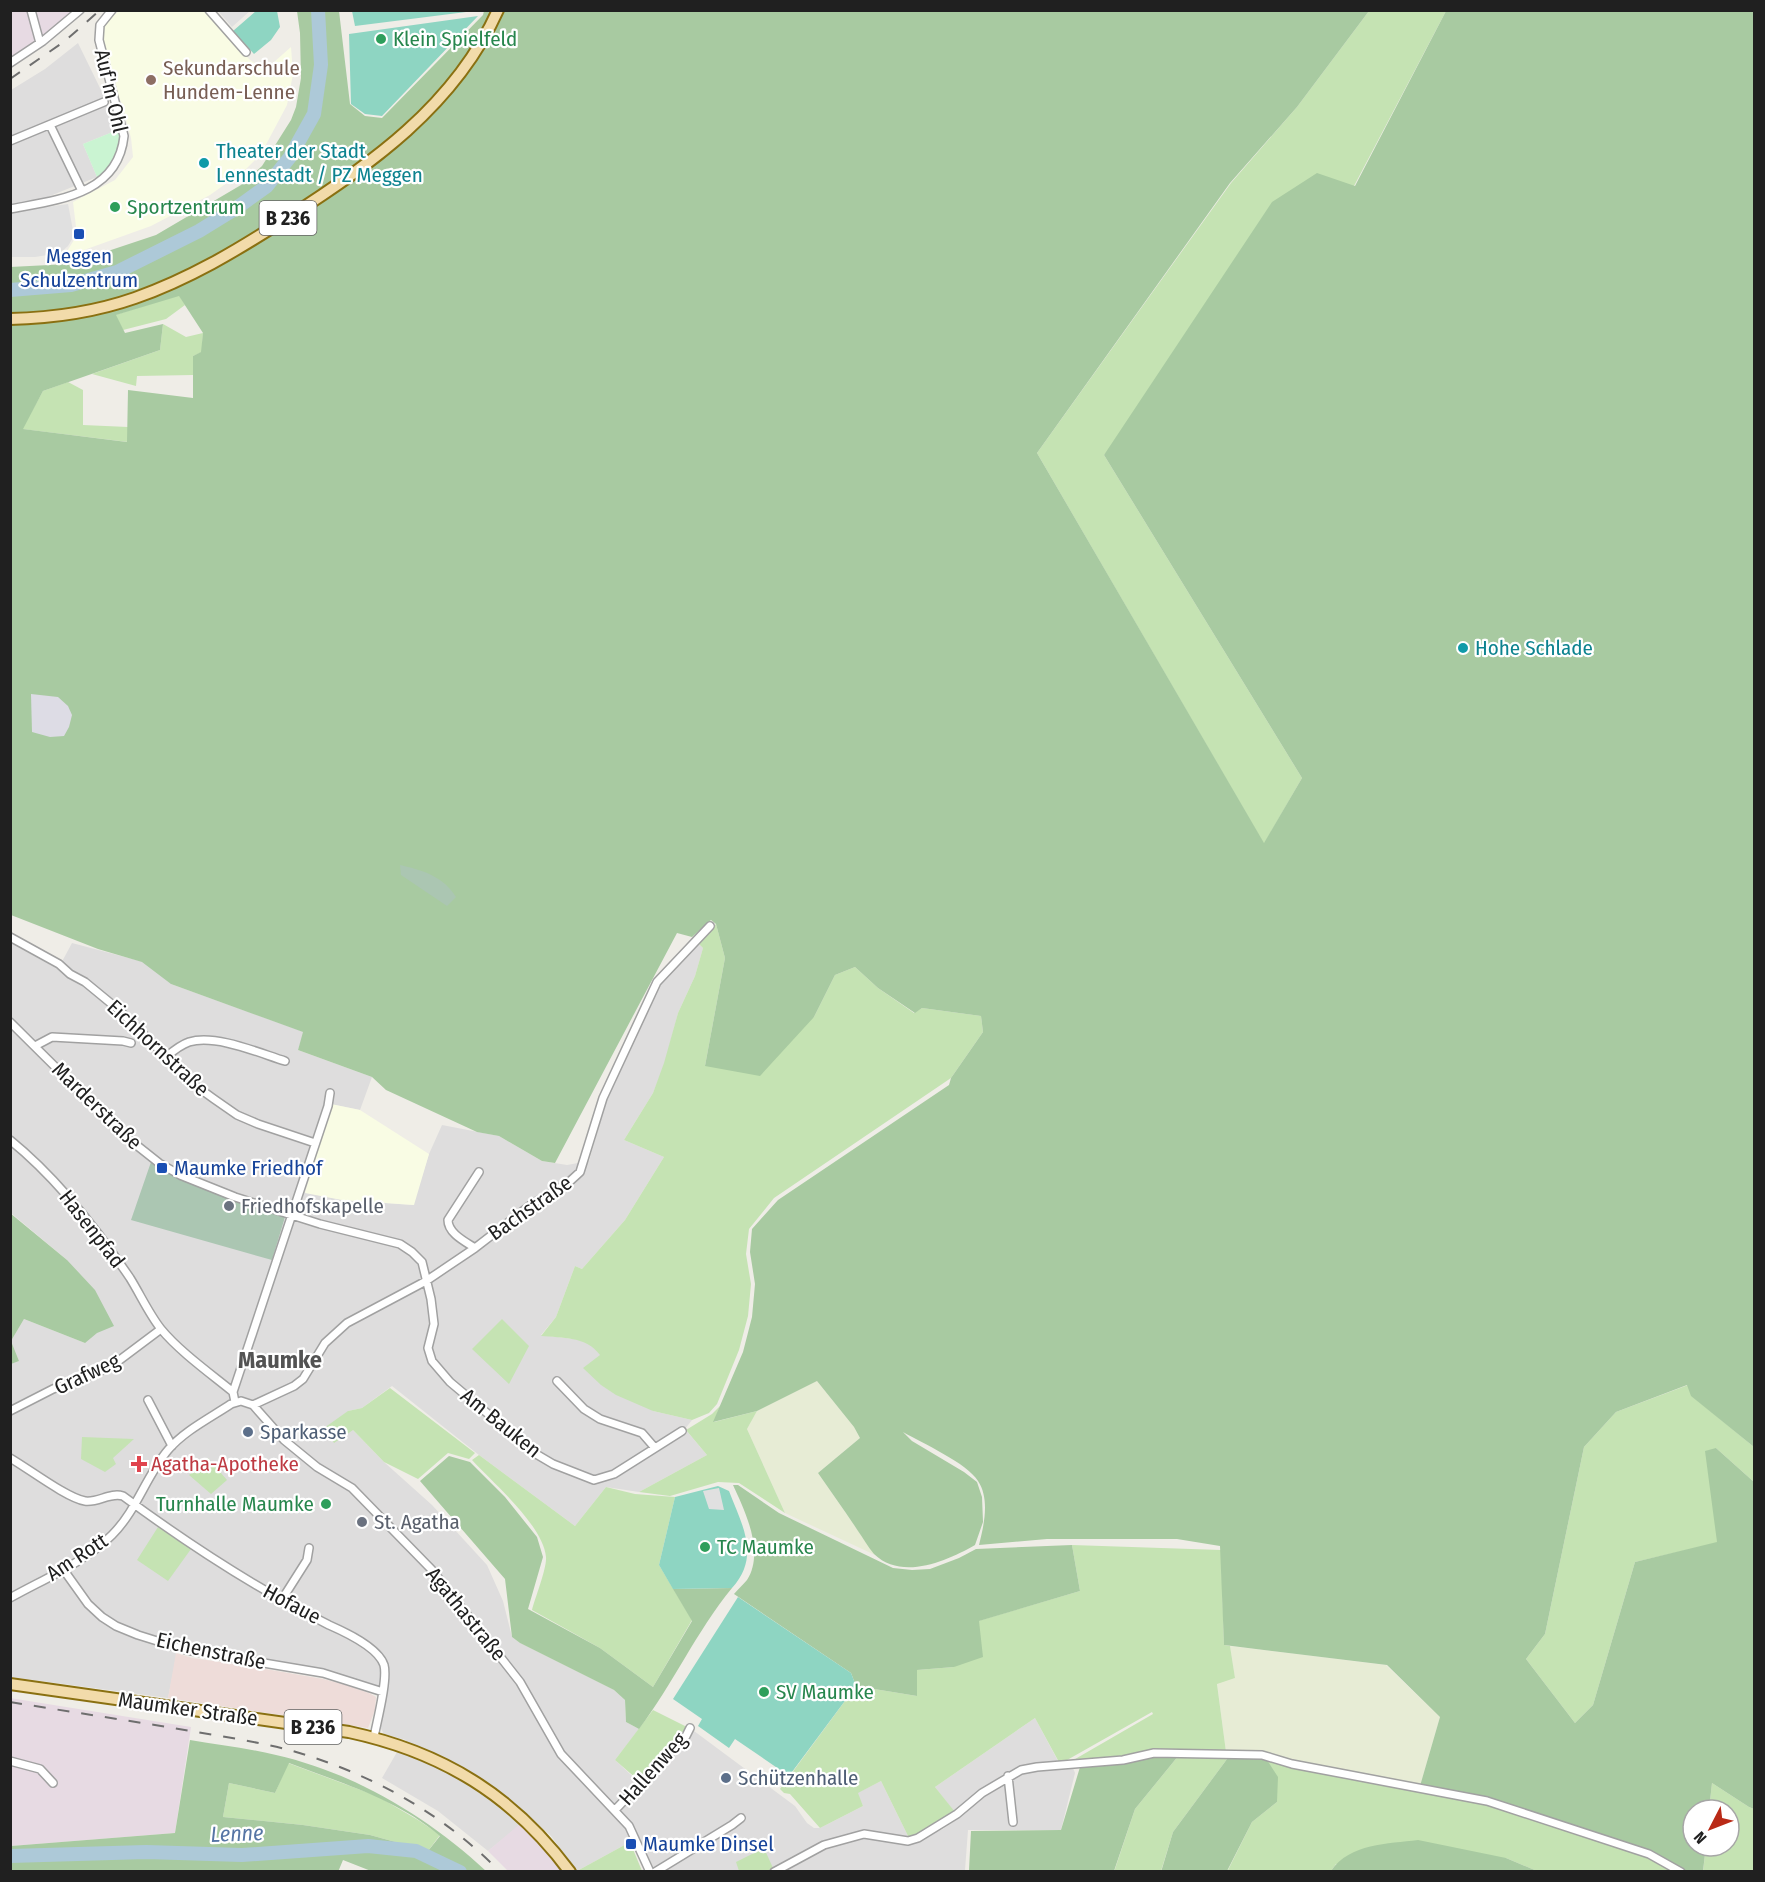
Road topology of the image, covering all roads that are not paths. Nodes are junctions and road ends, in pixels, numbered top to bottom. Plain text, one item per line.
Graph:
1 (31, 10) edge
2 (80, 10) edge
3 (112, 10) edge
4 (209, 10) edge
5 (498, 10) edge
6 (40, 43) junction
7 (246, 52) dead end
8 (10, 63) edge
9 (104, 102) dead end
10 (50, 125) junction
11 (10, 141) edge
12 (82, 191) junction
13 (10, 209) edge
14 (10, 319) edge
15 (710, 926) dead end
16 (10, 937) edge
17 (10, 1022) edge
18 (131, 1043) dead end
19 (35, 1046) junction
20 (166, 1057) junction
21 (285, 1061) dead end
22 (330, 1093) dead end
23 (10, 1140) edge
24 (315, 1143) junction
25 (479, 1172) dead end
26 (293, 1215) junction
27 (475, 1248) junction
28 (426, 1281) junction
29 (161, 1329) junction
30 (557, 1381) dead end
31 (233, 1392) junction
32 (147, 1400) dead end
33 (235, 1402) junction
34 (254, 1405) junction
35 (10, 1411) edge
36 (682, 1431) dead end
37 (172, 1446) junction
38 (655, 1448) junction
39 (10, 1458) edge
40 (135, 1505) junction
41 (309, 1548) dead end
42 (63, 1569) junction
43 (10, 1598) edge
44 (281, 1601) junction
45 (10, 1684) edge
46 (383, 1692) junction
47 (690, 1728) dead end
48 (374, 1737) junction
49 (10, 1761) edge
50 (1008, 1776) junction
51 (53, 1783) dead end
52 (615, 1810) junction
53 (741, 1818) dead end
54 (1013, 1822) dead end
55 (570, 1872) edge
56 (650, 1872) edge
57 (656, 1872) edge
58 (774, 1872) edge
59 (1681, 1872) edge

1 - 6 street
2 - 6 street
3 - 12 street, Auf'm Ohl
4 - 7 street
5 - 14 main road, B 236
6 - 8 street
9 - 10 street
10 - 11 street
10 - 12 street
12 - 13 street, Auf'm Ohl
15 - 27 street, Bachstraße
16 - 20 street, Eichhornstraße
17 - 19 street, Marderstraße
18 - 19 street
19 - 26 street, Marderstraße
20 - 21 street
20 - 24 street, Eichhornstraße
22 - 24 street
23 - 29 street, Hasenpfad
24 - 26 street
25 - 27 street
26 - 28 street, Marderstraße
26 - 31 street
27 - 28 street, Bachstraße
28 - 34 street, Bachstraße
28 - 38 street, Am Bauken
29 - 31 street
29 - 35 street, Grafweg
30 - 38 street
31 - 33 street
32 - 37 street
33 - 34 street
33 - 37 street, Am Rott
34 - 52 street, Agathastraße
36 - 38 street, Am Bauken
37 - 40 street, Am Rott
39 - 40 street, Hofaue
40 - 42 street, Am Rott
40 - 44 street, Hofaue
41 - 44 street
42 - 43 street, Am Rott
42 - 46 street, Eichenstraße
44 - 46 street, Hofaue
45 - 48 main road, Maumker Straße / B 236
46 - 48 street, Hofaue
47 - 52 street, Hallenweg
48 - 55 main road, Maumker Straße / B 236
49 - 51 street
50 - 54 street
50 - 58 street
50 - 59 street
52 - 56 street, Agathastraße
53 - 57 street

